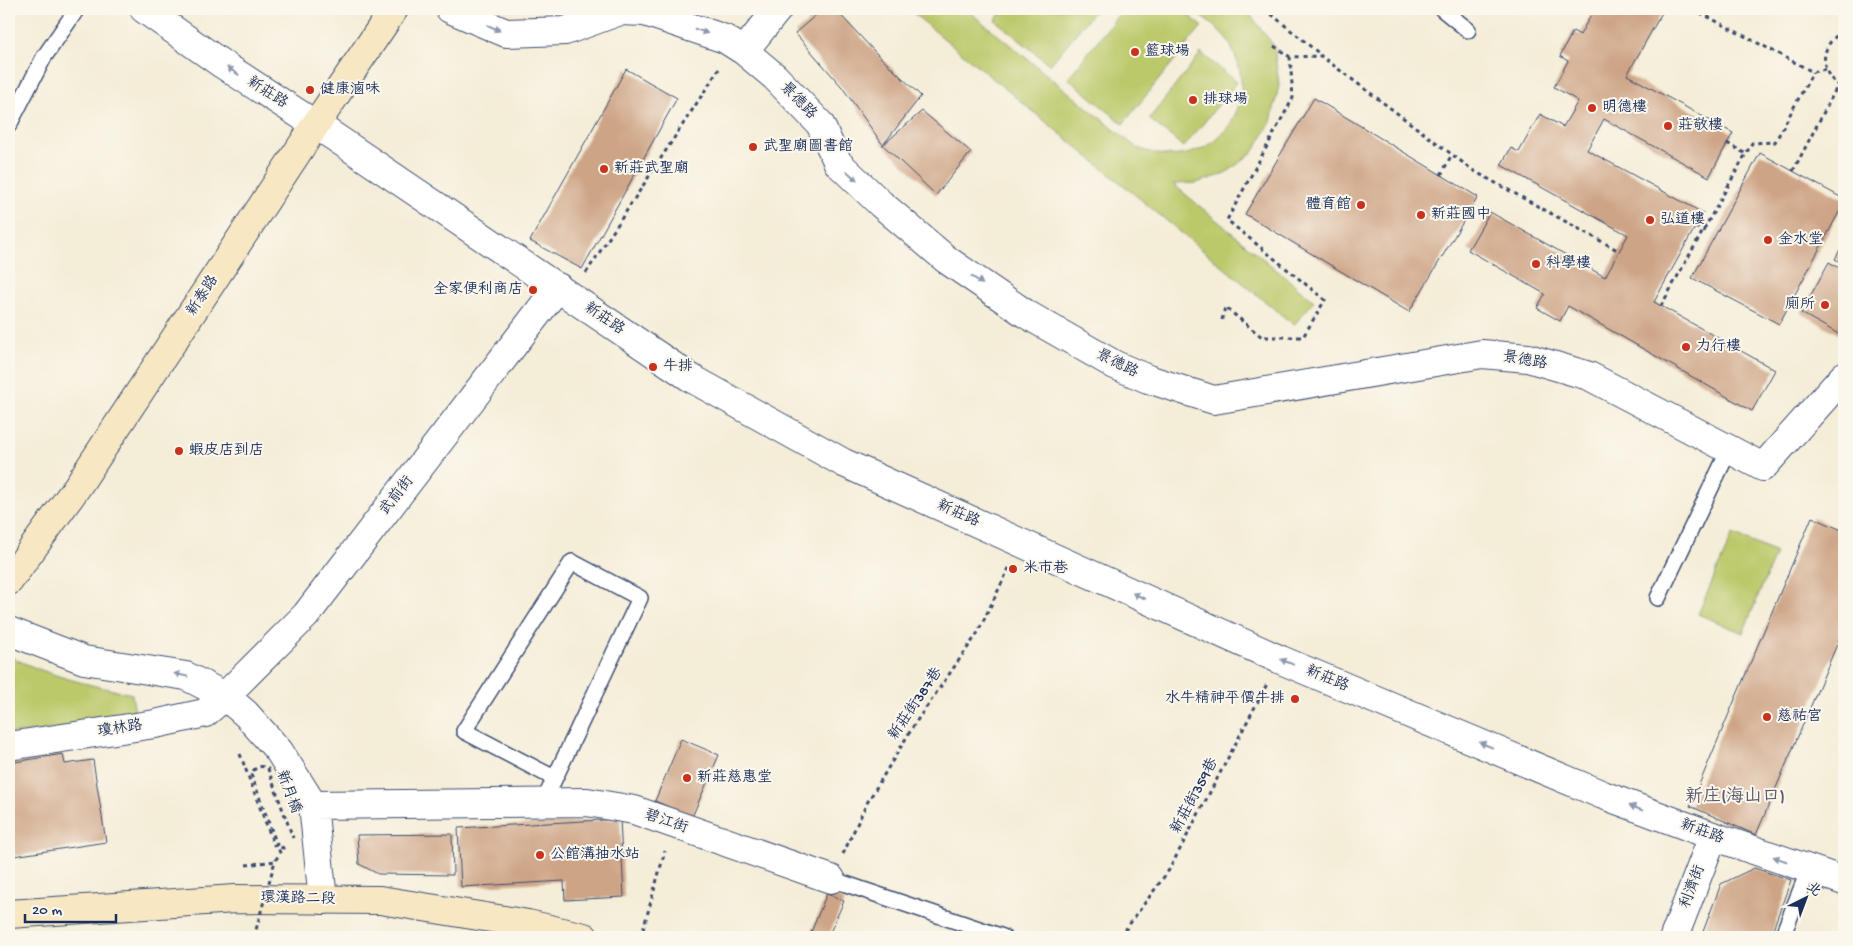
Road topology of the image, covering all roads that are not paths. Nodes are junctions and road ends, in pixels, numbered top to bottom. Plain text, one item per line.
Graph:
1 (77, 9) edge
2 (144, 9) edge
3 (394, 9) edge
4 (450, 9) edge
5 (778, 9) edge
6 (1442, 9) edge
7 (1468, 30) dead end
8 (739, 48) junction
9 (9, 125) edge
10 (325, 130) junction
11 (564, 292) junction
12 (1844, 376) edge
13 (1729, 450) junction
14 (9, 581) edge
15 (1658, 598) dead end
16 (9, 631) edge
17 (225, 696) junction
18 (9, 746) edge
19 (554, 778) junction
20 (543, 803) junction
21 (313, 805) junction
22 (1713, 836) junction
23 (1809, 868) junction
24 (831, 879) joint
25 (1844, 879) edge
26 (323, 900) junction
27 (9, 914) edge
28 (584, 937) edge
29 (1003, 937) edge
30 (1674, 937) edge
31 (1782, 937) edge

1 - 9 lane
10 -> 2 street, 新莊路
3 - 10 street, 新泰路
4 -> 8 street, 景德路
5 - 8 street
6 - 7 lane
8 -> 13 street, 景德路
10 - 11 street, 新莊路
10 - 14 street, 新泰路
11 - 17 street, 武前街
22 -> 11 street, 新莊路
12 - 13 street, 景德路
13 - 15 lane
17 -> 16 street
17 - 18 street, 瓊林路
17 - 21 street
19 - 19 lane
19 - 20 lane
20 - 21 street, 碧江街
20 - 24 street, 碧江街
21 - 26 street
23 -> 22 street, 新莊路
22 - 30 street, 利濟街
23 - 25 street, 新莊路
23 - 31 lane
24 - 29 lane, 碧江街
26 - 27 street, 環漢路二段
26 - 28 street, 環漢路二段

